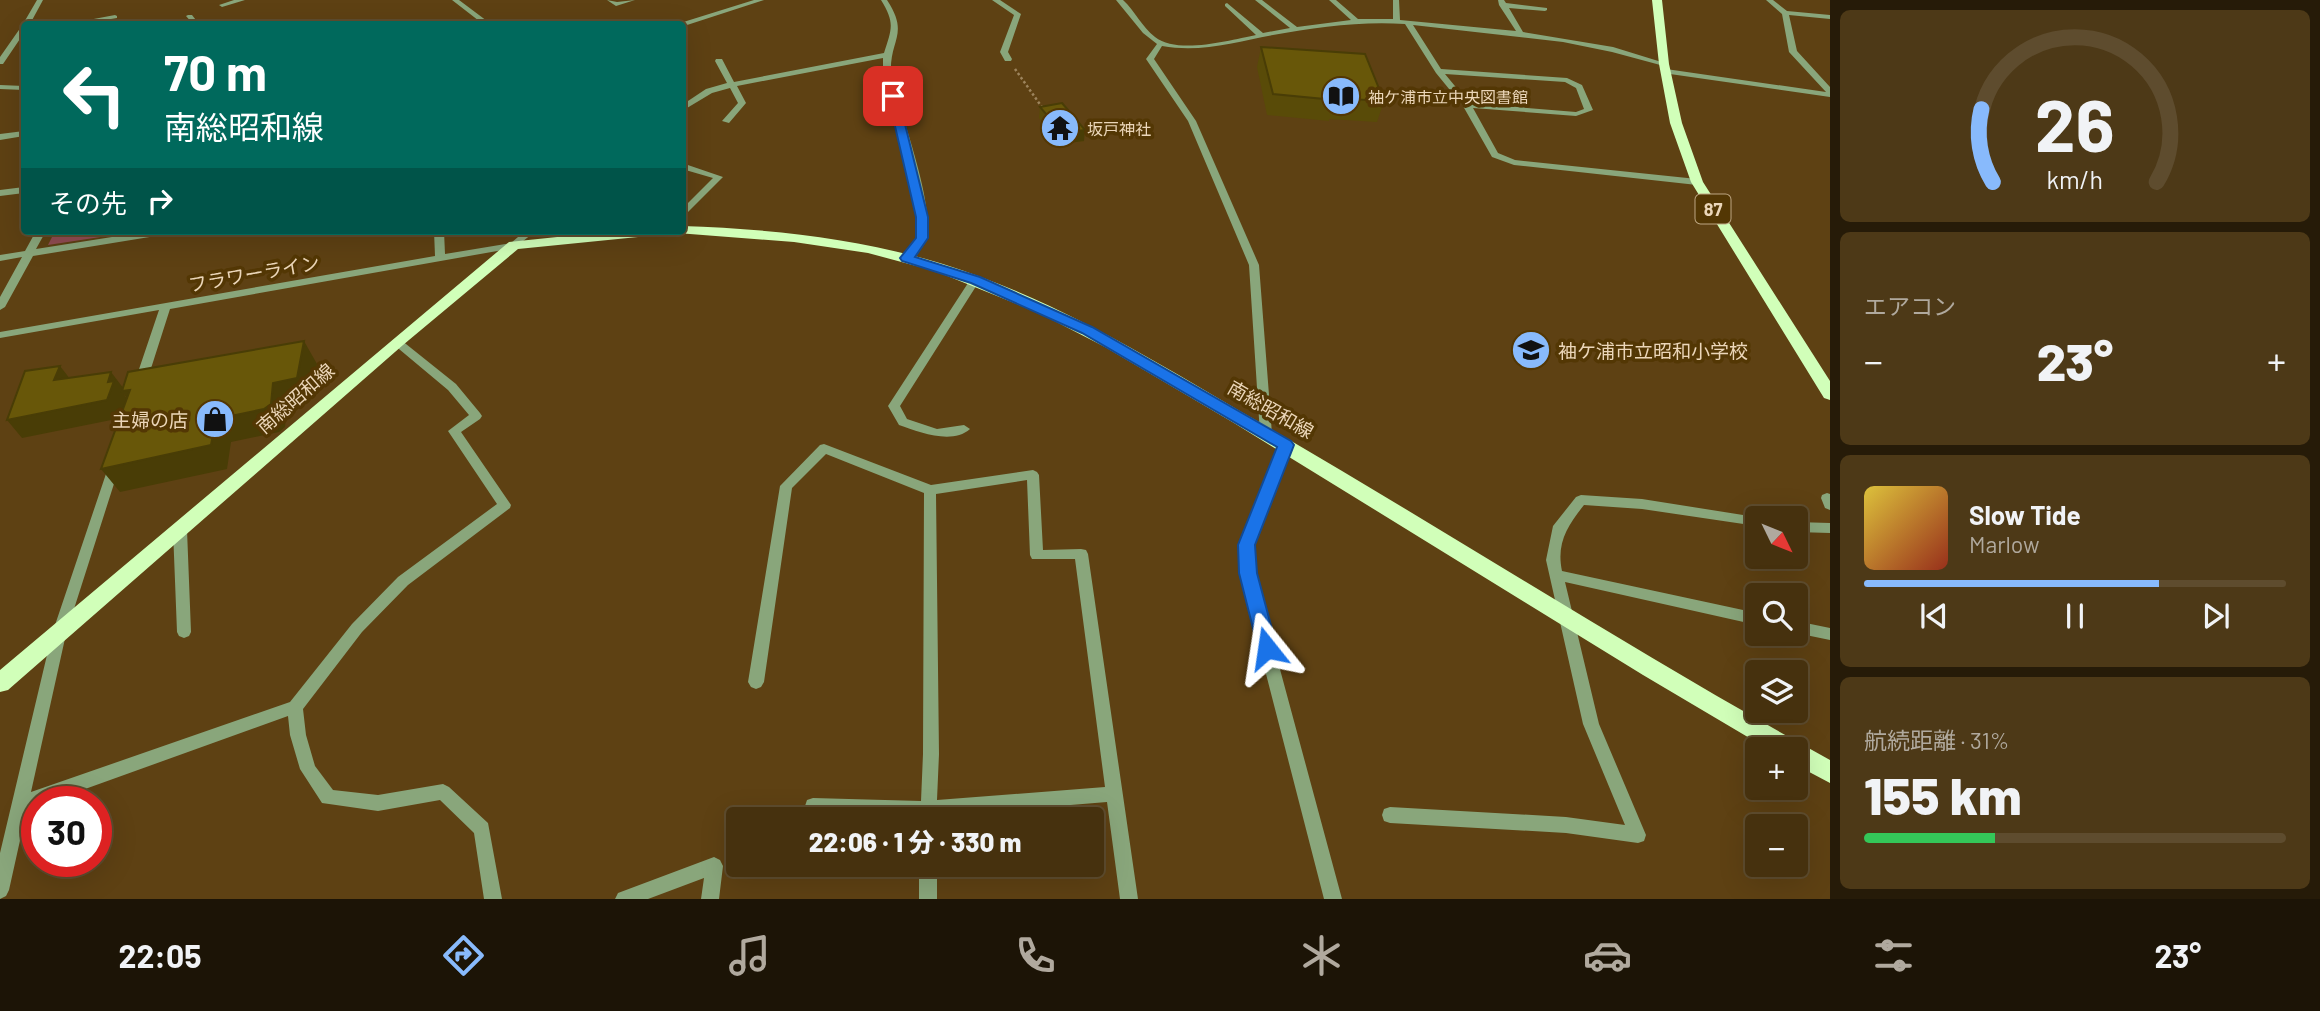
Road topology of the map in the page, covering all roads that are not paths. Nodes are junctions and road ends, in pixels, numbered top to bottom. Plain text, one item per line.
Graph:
1 (40, 0) edge
2 (242, 0) edge
3 (455, 0) edge
4 (610, 0) edge
5 (632, 0) edge
6 (761, 0) edge
7 (884, 0) edge
8 (995, 0) edge
9 (1119, 0) edge
10 (1258, 0) edge
11 (1332, 0) edge
12 (1396, 0) edge
13 (1657, 0) edge
14 (1769, 0) edge
15 (1502, 3) edge
16 (222, 5) dead end
17 (1227, 5) dead end
18 (1545, 9) dead end
19 (1785, 13) junction
20 (190, 16) dead end
21 (115, 17) dead end
22 (1830, 17) edge
23 (29, 21) edge
24 (90, 21) edge
25 (194, 21) edge
26 (483, 21) edge
27 (686, 22) edge
28 (1356, 22) junction
29 (1397, 23) junction
30 (1408, 23) junction
31 (1297, 30) junction
32 (1520, 33) junction
33 (21, 34) edge
34 (1262, 36) junction
35 (1160, 44) junction
36 (21, 49) edge
37 (10, 51) junction
38 (886, 55) junction
39 (1008, 59) road end
40 (719, 61) dead end
41 (0, 62) edge
42 (1665, 68) junction
43 (1439, 71) junction
44 (734, 84) junction
45 (0, 87) edge
46 (21, 88) edge
47 (1830, 94) edge
48 (1467, 105) junction
49 (686, 106) edge
50 (726, 121) dead end
51 (21, 134) edge
52 (0, 137) edge
53 (686, 167) edge
54 (1697, 182) junction
55 (21, 190) edge
56 (0, 193) edge
57 (686, 211) edge
58 (686, 230) edge
59 (39, 235) edge
60 (144, 235) edge
61 (439, 235) edge
62 (526, 235) edge
63 (617, 235) edge
64 (514, 245) junction
65 (30, 254) junction
66 (0, 258) edge
67 (440, 258) junction
68 (907, 258) junction
69 (975, 280) junction
70 (0, 307) edge
71 (165, 307) junction
72 (0, 335) edge
73 (397, 342) junction
74 (1830, 394) edge
75 (135, 398) edge
76 (964, 429) dead end
77 (1266, 434) junction
78 (1286, 445) junction
79 (118, 451) edge
80 (930, 490) junction
81 (1745, 519) edge
82 (1808, 527) edge
83 (1830, 528) edge
84 (180, 530) junction
85 (1556, 575) junction
86 (1745, 615) edge
87 (1564, 618) junction
88 (1808, 629) edge
89 (184, 632) dead end
90 (59, 634) junction
91 (1830, 634) edge
92 (757, 682) dead end
93 (0, 683) edge
94 (295, 707) junction
95 (1768, 737) edge
96 (1808, 760) edge
97 (1830, 772) edge
98 (1114, 794) junction
99 (20, 804) junction
100 (813, 806) dead end
101 (827, 807) edge
102 (928, 807) edge
103 (993, 807) edge
104 (1390, 815) dead end
105 (928, 877) edge
106 (0, 890) edge
107 (493, 899) edge
108 (624, 899) edge
109 (710, 899) edge
110 (928, 899) edge
111 (1129, 899) edge
112 (1334, 899) edge

1 - 23 street
2 - 16 street
3 - 26 street
4 - 5 street
6 - 27 street
7 - 38 street
8 - 39 street
9 - 35 street
10 - 31 street
11 - 28 street
12 - 29 street
13 - 42 main road, 87
14 - 19 street
15 - 18 street
15 - 32 street
17 - 34 street
19 - 22 street
19 - 47 street
20 - 25 street
21 - 24 street
28 - 29 street
28 - 31 street
29 - 30 street
30 - 32 street
30 - 43 street
31 - 34 street
32 - 42 street
33 - 37 street
34 - 35 street
35 - 77 street
36 - 37 street
37 - 41 street
38 - 44 street
38 - 68 street
40 - 44 street
42 - 47 street
42 - 54 main road, 87
43 - 48 street
43 - 48 street
44 - 49 street
44 - 50 street
45 - 46 street
48 - 54 street
51 - 52 street
53 - 57 street
54 - 74 main road, 87
55 - 56 street
58 - 68 main road, 南総昭和線
59 - 65 street
60 - 65 street
61 - 67 street
62 - 64 street
63 - 64 main road
64 - 67 street, フラワーライン
64 - 73 main road, 南総昭和線
65 - 66 street
65 - 70 street
67 - 71 street, フラワーライン
68 - 69 main road, 南総昭和線
69 - 76 street
69 - 77 main road, 南総昭和線
71 - 72 street, フラワーライン
71 - 75 street
73 - 84 main road, 南総昭和線
73 - 94 street
77 - 78 main road, 南総昭和線
78 - 87 main road, 南総昭和線
78 - 112 street
79 - 90 street
80 - 92 street
80 - 98 street
80 - 102 street
81 - 85 street
82 - 83 street
84 - 89 street
84 - 90 main road, 南総昭和線
85 - 86 street
85 - 87 street
87 - 95 main road, 南総昭和線
87 - 104 street
88 - 91 street
90 - 93 main road, 南総昭和線
90 - 99 street
94 - 99 street
94 - 107 street
96 - 97 main road
98 - 103 street
98 - 111 street
99 - 106 street
100 - 101 street
105 - 110 street
108 - 109 street

